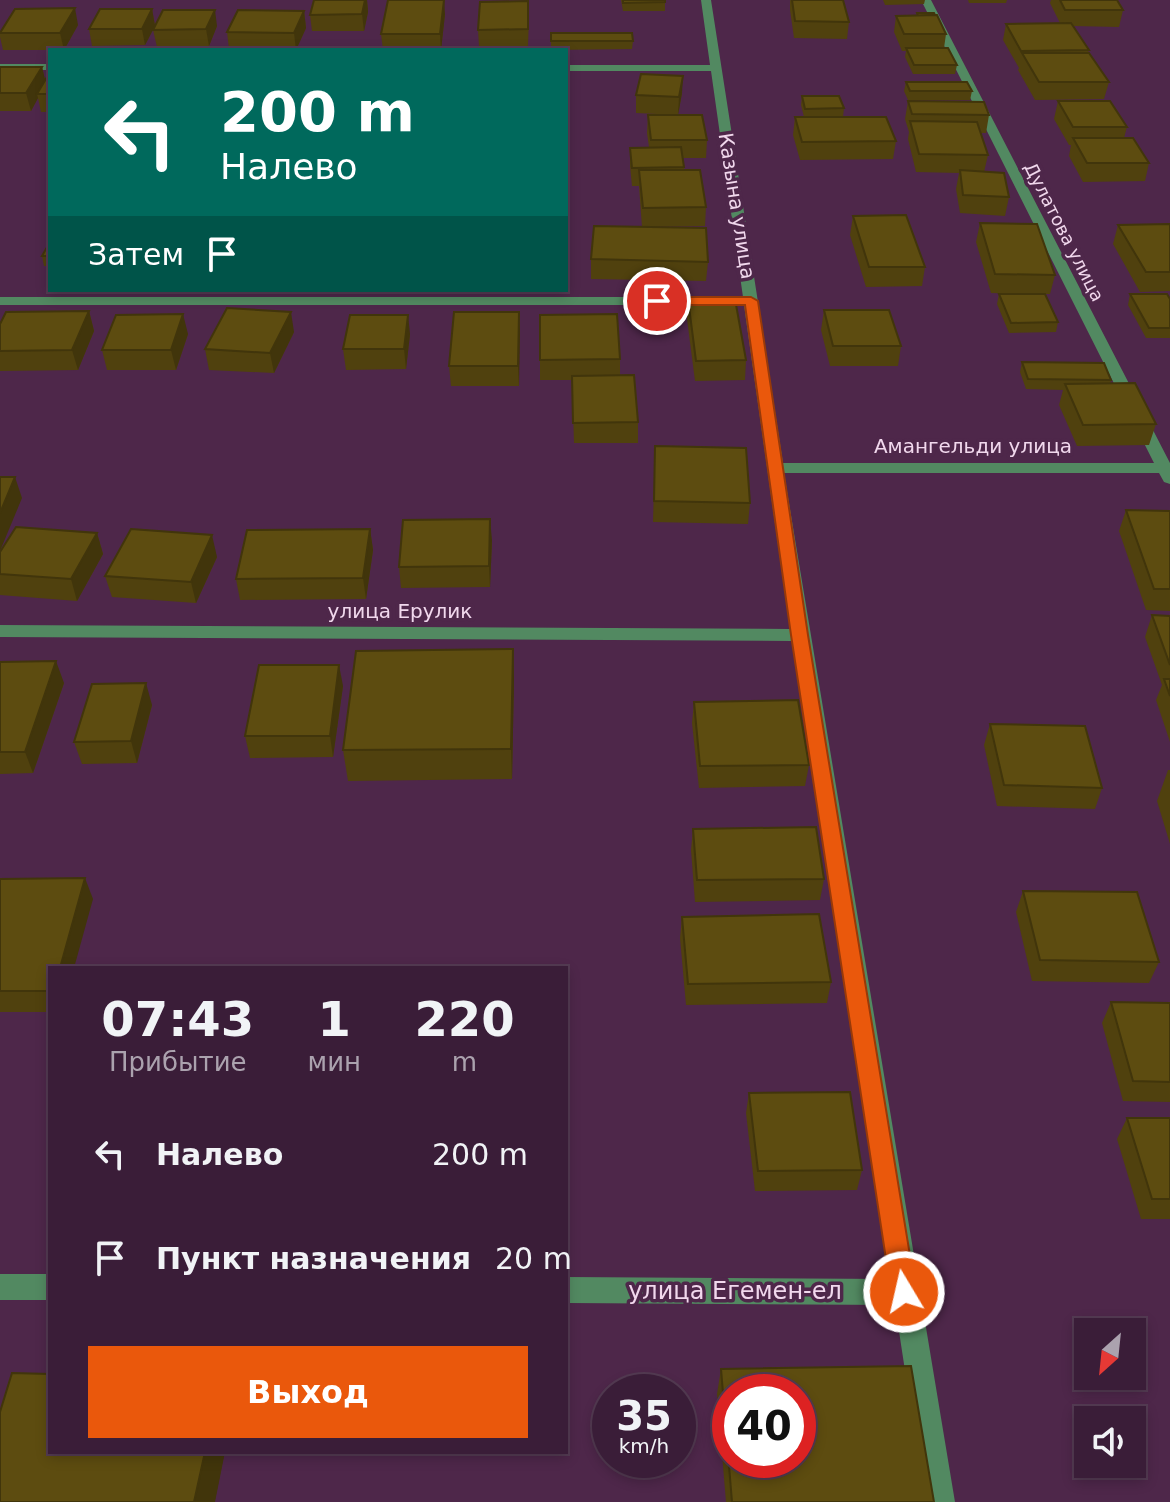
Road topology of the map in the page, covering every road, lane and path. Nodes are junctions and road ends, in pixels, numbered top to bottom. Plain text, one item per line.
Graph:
1 (706, 0) edge
2 (926, 0) edge
3 (0, 67) edge
4 (48, 67) edge
5 (568, 68) edge
6 (715, 68) junction
7 (0, 301) edge
8 (751, 301) junction
9 (775, 468) junction
10 (1168, 472) edge
11 (0, 631) edge
12 (800, 635) junction
13 (0, 1287) edge
14 (48, 1287) edge
15 (568, 1290) edge
16 (904, 1292) junction
17 (940, 1502) edge

1 - 6 street, Казына улица
2 - 10 street, Дулатова улица
3 - 4 street
5 - 6 street
6 - 8 street, Казына улица
7 - 8 street
8 - 9 street, Казына улица
9 - 10 street, Амангельди улица
9 - 12 street, Казына улица
11 - 12 street, улица Ерулик
12 - 16 street, Казына улица
13 - 14 street
15 - 16 street, улица Егемен-ел
16 - 17 street, Казына улица

